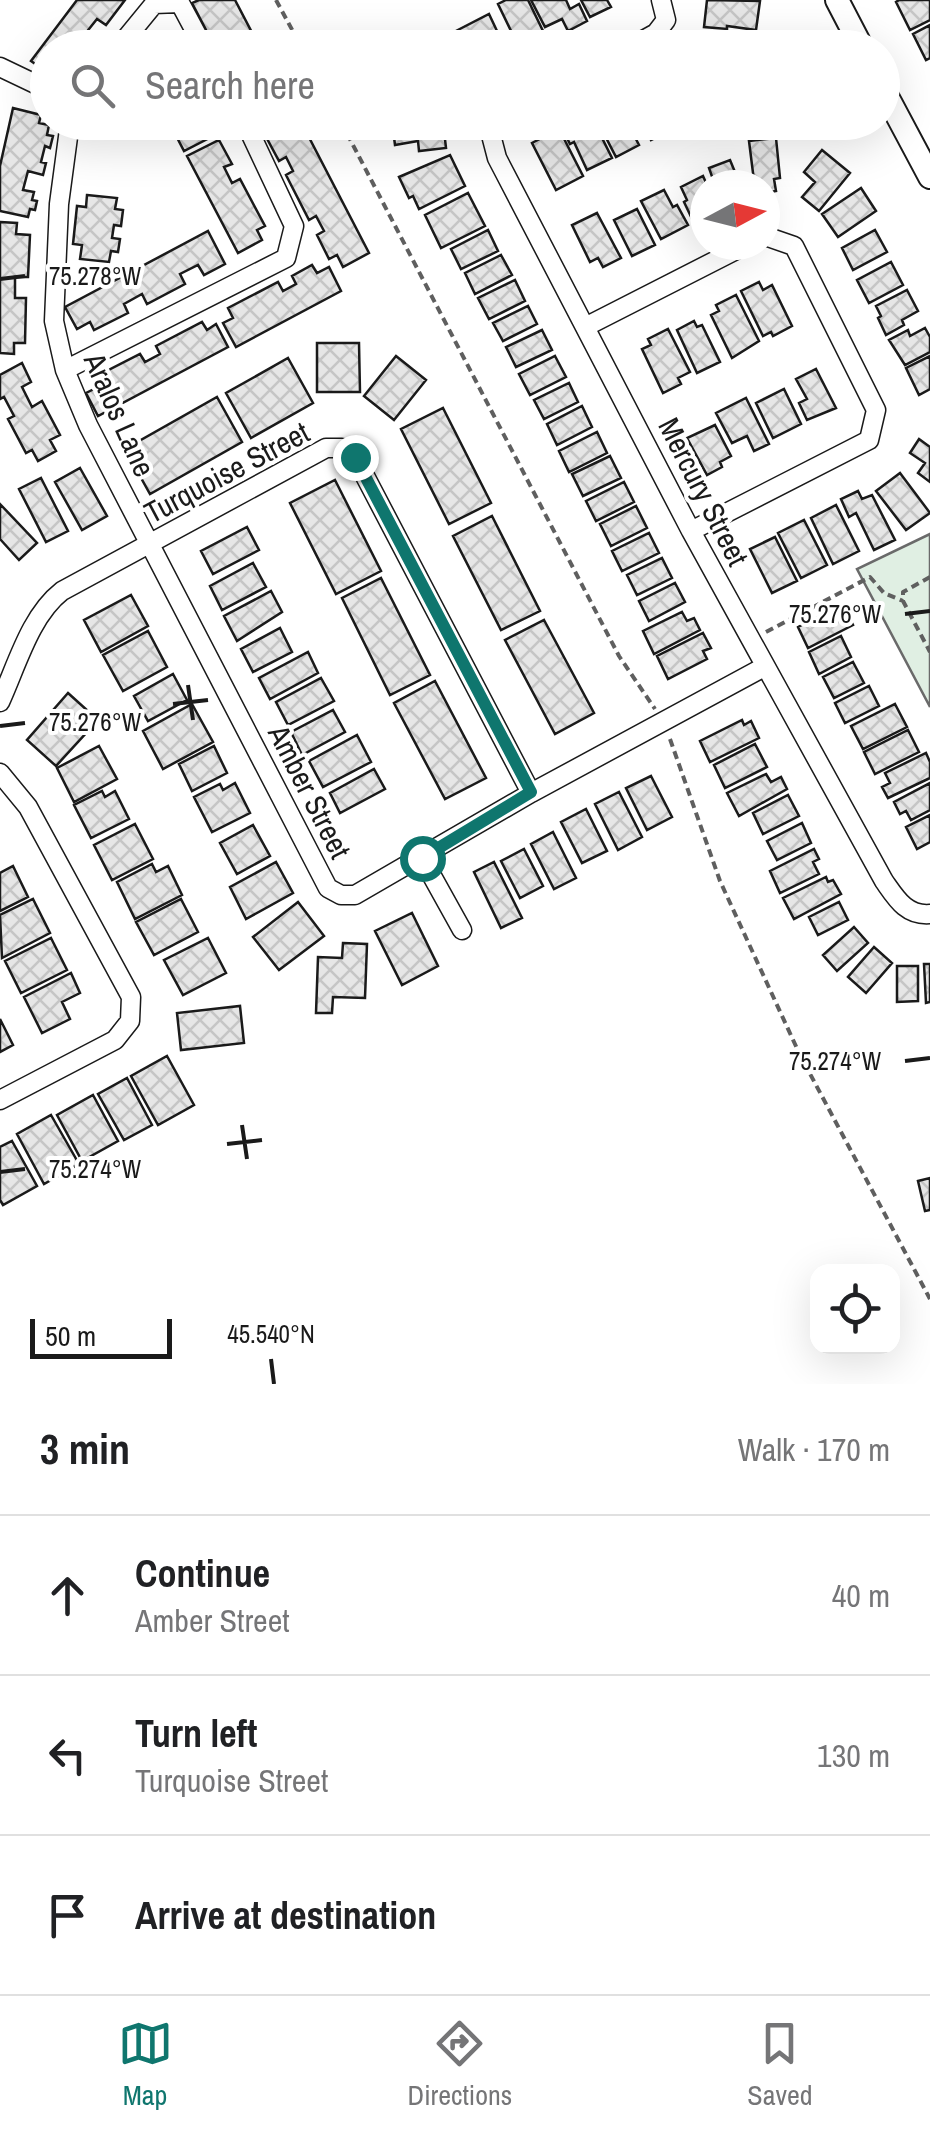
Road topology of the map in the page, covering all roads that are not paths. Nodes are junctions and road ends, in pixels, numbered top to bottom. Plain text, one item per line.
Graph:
1 (661, 0) edge
2 (837, 0) edge
3 (133, 30) edge
4 (194, 30) edge
5 (658, 30) edge
6 (853, 30) edge
7 (0, 67) edge
8 (30, 81) edge
9 (900, 121) edge
10 (68, 140) edge
11 (253, 140) edge
12 (493, 140) edge
13 (930, 177) edge
14 (780, 241) edge
15 (716, 260) edge
16 (586, 326) junction
17 (65, 370) junction
18 (692, 530) junction
19 (150, 545) junction
20 (764, 667) junction
21 (0, 702) edge
22 (0, 773) edge
23 (531, 792) junction
24 (422, 858) junction
25 (930, 914) edge
26 (462, 930) dead end
27 (0, 1100) edge

1 - 5 street
2 - 6 street
3 - 4 street
7 - 8 street
9 - 13 street
10 - 17 street, Aralos Lane
11 - 17 street
12 - 16 street, Mercury Street
14 - 18 street
15 - 16 street
16 - 18 street, Mercury Street
17 - 19 street, Aralos Lane
18 - 20 street, Mercury Street
19 - 21 street, Turquoise Street
19 - 23 street, Turquoise Street
19 - 24 street, Amber Street
20 - 23 street, Amber Street
20 - 25 street, Mercury Street
22 - 27 street
23 - 24 street, Amber Street
24 - 26 street

